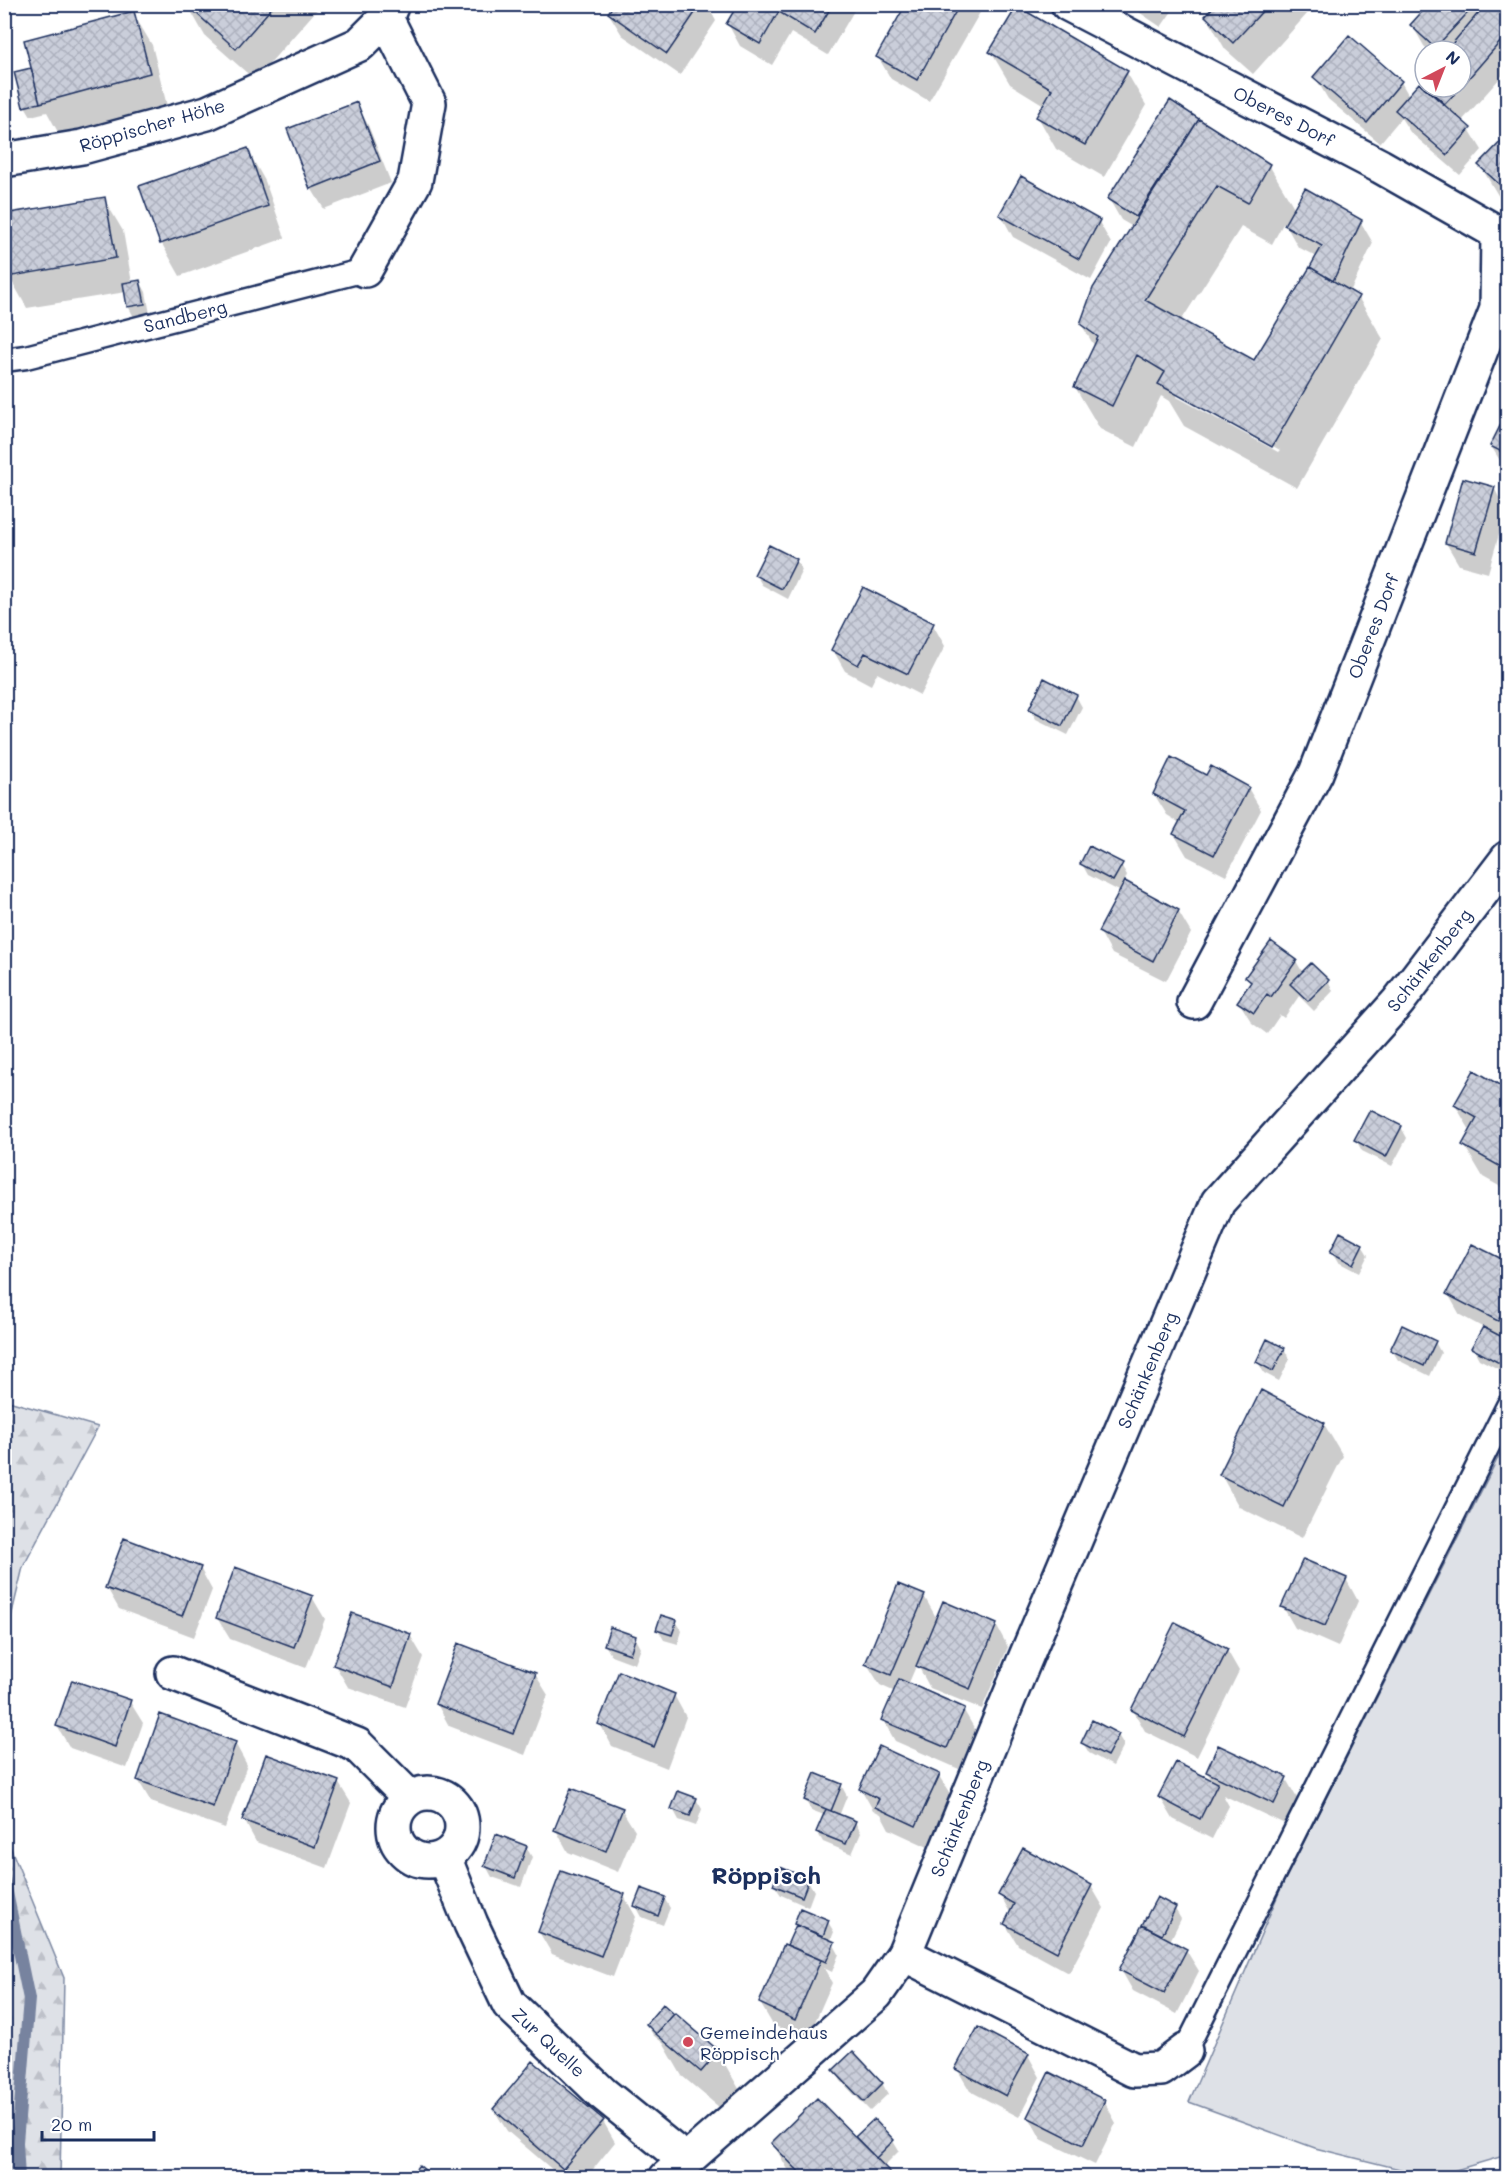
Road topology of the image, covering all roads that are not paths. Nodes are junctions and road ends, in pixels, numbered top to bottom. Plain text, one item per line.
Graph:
1 (1068, 4) edge
2 (389, 11) edge
3 (4, 160) edge
4 (1503, 233) edge
5 (365, 270) joint
6 (4, 360) edge
7 (1508, 858) edge
8 (1194, 1002) dead end
9 (1508, 1406) edge
10 (173, 1673) dead end
11 (410, 1798) junction
12 (444, 1857) junction
13 (904, 1954) junction
14 (1185, 2051) joint
15 (676, 2169) edge

1 - 4 street, Oberes Dorf
2 - 3 street, Röppischer Höhe
2 - 5 street
4 - 8 street, Oberes Dorf
5 - 6 lane, Sandberg
7 - 13 street, Schänkenberg
9 - 14 lane
10 - 11 street
11 - 12 street
11 - 12 street
12 - 15 street, Zur Quelle
13 - 14 street
13 - 15 street, Schänkenberg

